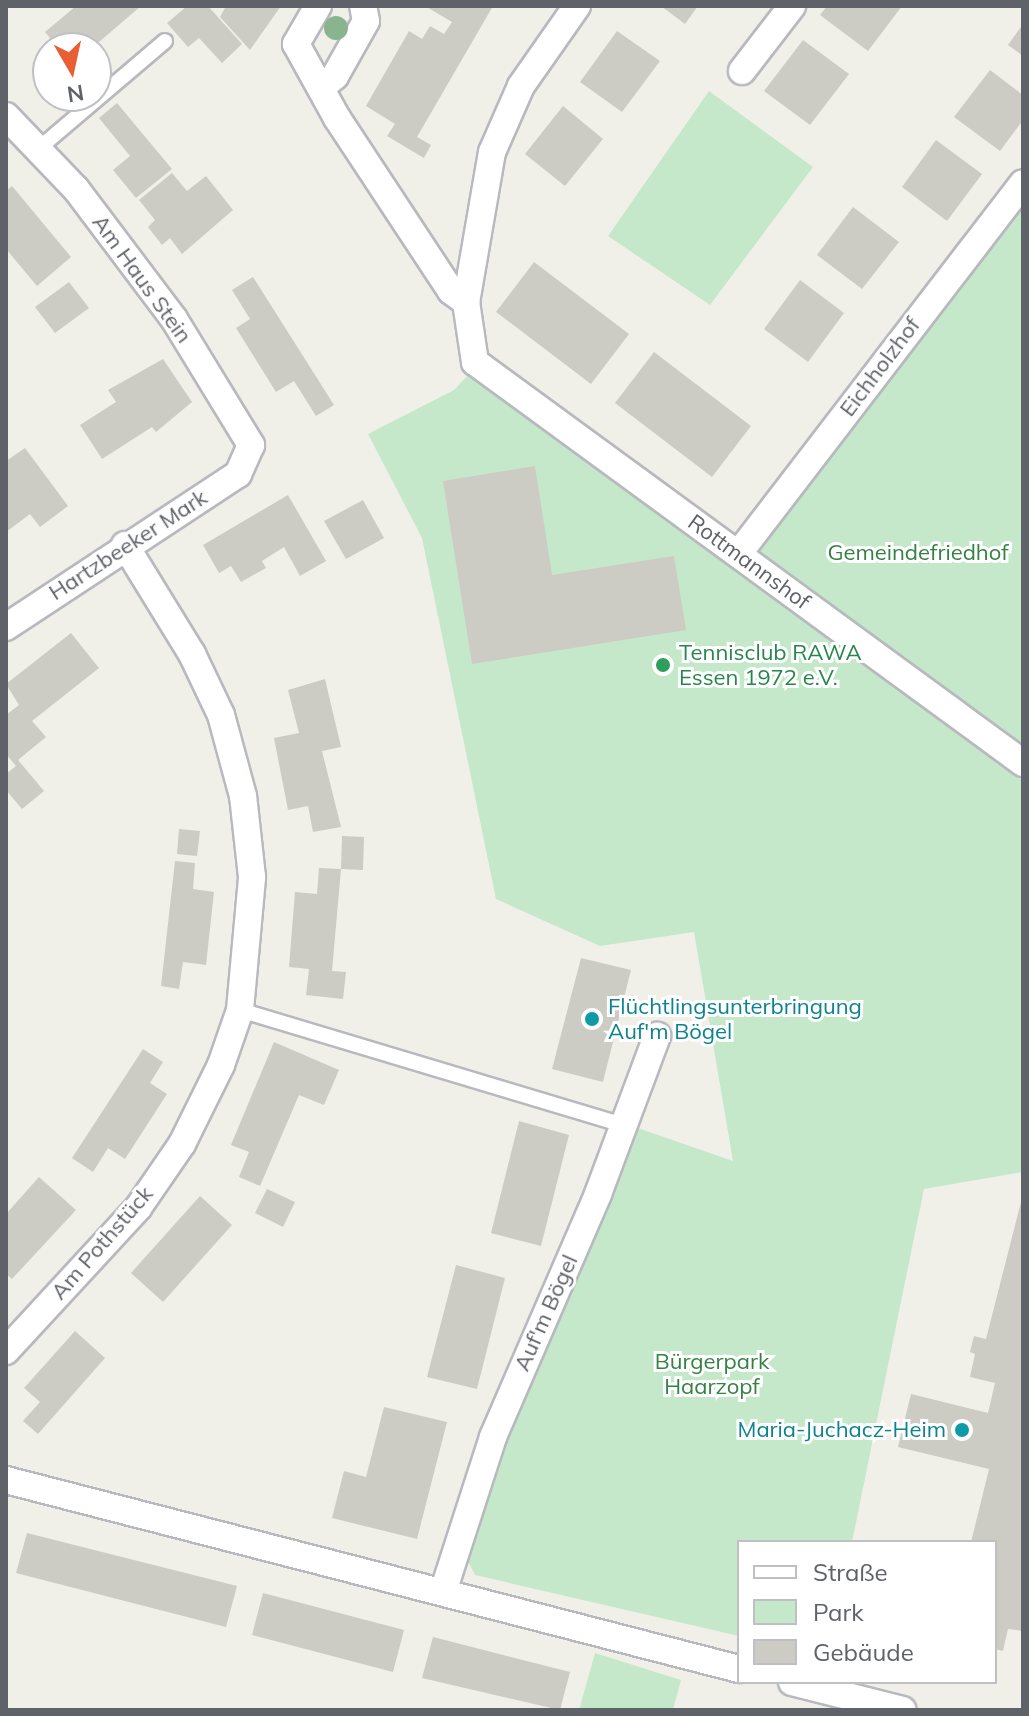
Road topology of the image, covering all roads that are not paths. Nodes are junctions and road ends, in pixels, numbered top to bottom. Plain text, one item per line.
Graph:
1 (318, 6) edge
2 (363, 6) edge
3 (577, 6) edge
4 (792, 6) edge
5 (165, 41) dead end
6 (742, 71) dead end
7 (322, 87) junction
8 (6, 116) edge
9 (37, 150) junction
10 (1023, 183) edge
11 (466, 302) junction
12 (248, 460) joint
13 (125, 545) junction
14 (739, 553) junction
15 (6, 627) edge
16 (1023, 763) edge
17 (240, 1010) junction
18 (657, 1036) dead end
19 (623, 1125) junction
20 (6, 1351) edge
21 (6, 1480) edge
22 (443, 1592) junction
23 (737, 1668) edge
24 (800, 1684) edge
25 (903, 1710) edge

1 - 7 street
2 - 7 street
3 - 11 street
4 - 6 street
5 - 9 lane
7 - 11 street
8 - 9 street, Am Haus Stein
9 - 12 street, Am Haus Stein
10 - 14 street, Eichholzhof
11 - 14 street, Rottmannshof
12 - 13 street, Hartzbeeker Mark
13 - 15 street, Hartzbeeker Mark
13 - 17 street, Am Pothstück
14 - 16 street, Rottmannshof
17 - 19 lane
17 - 20 street, Am Pothstück
18 - 19 street, Auf'm Bögel
19 - 22 street, Auf'm Bögel
21 - 22 street
22 - 23 street
24 - 25 street

